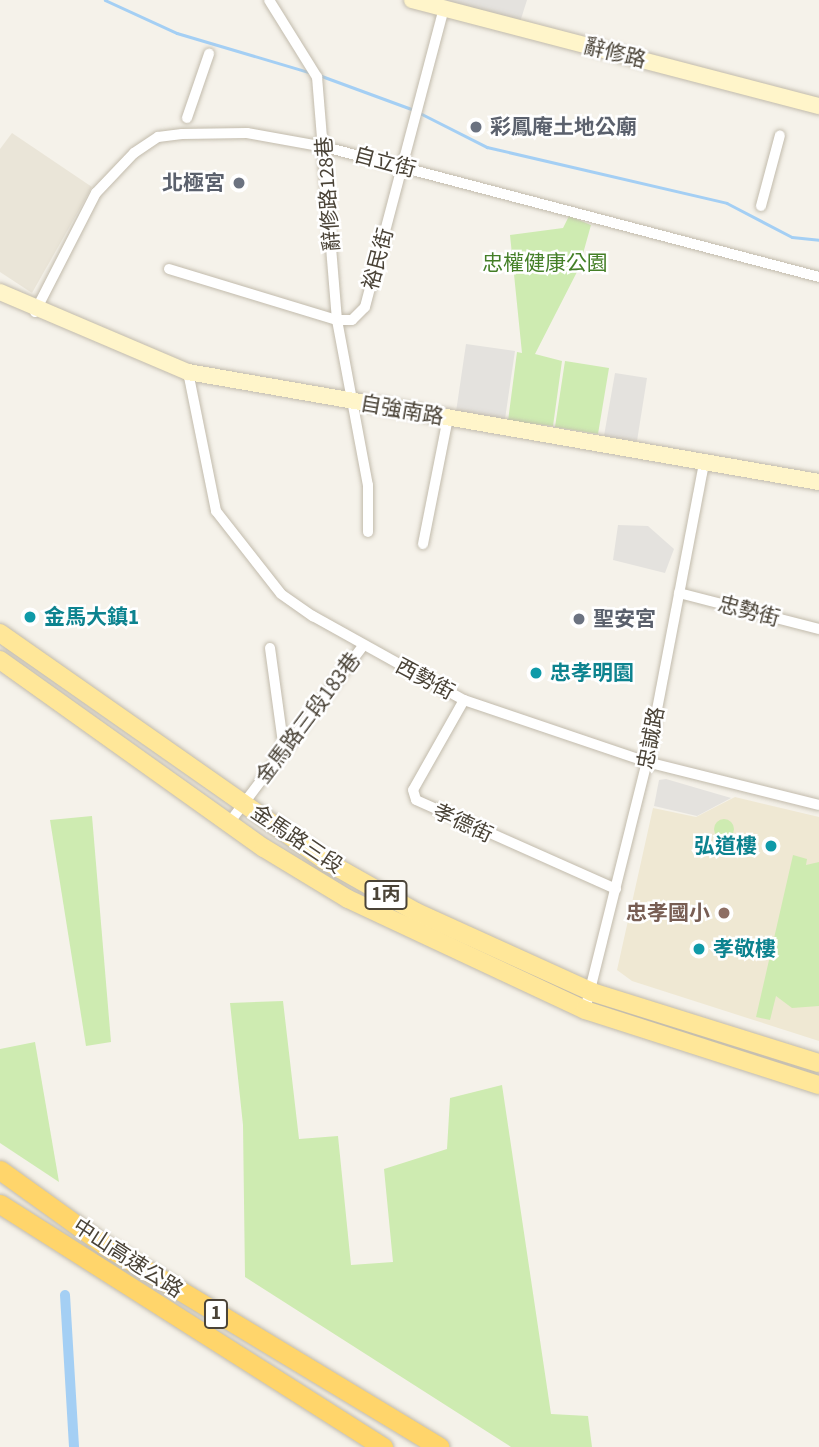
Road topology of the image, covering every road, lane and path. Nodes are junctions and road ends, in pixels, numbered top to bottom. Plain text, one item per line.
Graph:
1 (269, 0) edge
2 (412, 0) edge
3 (444, 9) junction
4 (208, 54) dead end
5 (819, 106) edge
6 (187, 118) dead end
7 (780, 135) dead end
8 (325, 147) junction
9 (402, 167) junction
10 (761, 206) dead end
11 (169, 270) dead end
12 (819, 277) edge
13 (0, 292) edge
14 (35, 312) junction
15 (337, 320) junction
16 (188, 372) junction
17 (349, 401) junction
18 (448, 418) junction
19 (704, 463) junction
20 (819, 482) edge
21 (368, 532) dead end
22 (423, 544) dead end
23 (679, 593) junction
24 (819, 629) edge
25 (0, 633) edge
26 (363, 646) junction
27 (270, 648) dead end
28 (0, 660) edge
29 (464, 700) junction
30 (284, 750) junction
31 (647, 762) junction
32 (243, 803) junction
33 (819, 805) edge
34 (229, 823) junction
35 (615, 888) junction
36 (592, 992) junction
37 (585, 1010) junction
38 (819, 1063) edge
39 (819, 1085) edge
40 (0, 1170) edge
41 (0, 1204) edge
42 (383, 1447) edge
43 (440, 1447) edge

1 - 8 street, 辭修路128巷
2 - 3 street, 辭修路
3 - 5 street, 辭修路
3 - 9 street, 裕民街
4 - 6 street
7 - 10 street
8 - 9 street, 自立街
8 - 14 street, 自立街
8 - 15 street, 辭修路128巷
9 - 12 street, 自立街
9 - 15 street, 裕民街
11 - 15 street
13 - 14 street, 自強南路
14 - 16 street, 自強南路
15 - 17 street, 辭修路128巷
16 - 17 street, 自強南路
16 - 26 street, 西勢街
17 - 18 street, 自強南路
17 - 21 street, 辭修路128巷
18 - 19 street, 自強南路
18 - 22 street
19 - 20 street, 自強南路
19 - 23 street, 忠誠路
23 - 24 street, 忠勢街
23 - 31 street, 忠誠路
25 - 32 main road, 金馬路三段 / 1丙
26 - 29 street, 西勢街
26 - 30 street, 金馬路三段183巷
27 - 30 street
28 - 34 main road, 金馬路三段 / 1丙
29 - 31 street, 西勢街
29 - 35 street, 孝德街
30 - 32 street, 金馬路三段183巷
31 - 33 street, 西勢街
31 - 35 street, 忠誠路
32 - 34 street, 金馬路三段183巷
32 - 36 main road, 金馬路三段 / 1丙
34 - 37 main road, 金馬路三段 / 1丙
35 - 36 street, 忠誠路
36 - 37 street, 忠誠路
36 - 38 main road, 金馬路三段 / 1丙
37 - 39 main road, 金馬路三段 / 1丙
40 - 43 highway, 中山高速公路 / 1
41 - 42 highway, 中山高速公路 / 1

